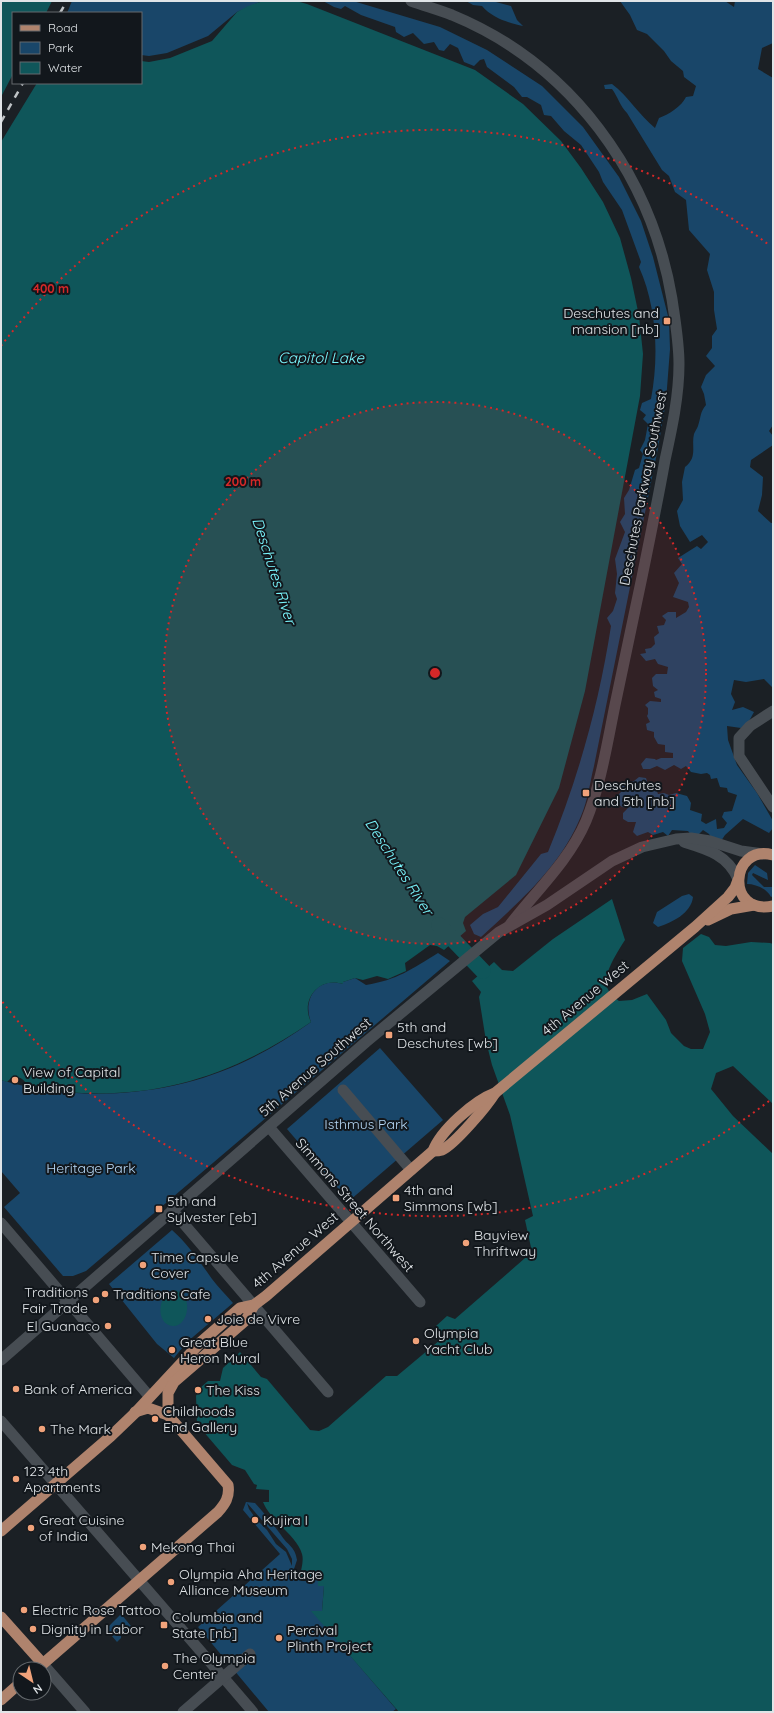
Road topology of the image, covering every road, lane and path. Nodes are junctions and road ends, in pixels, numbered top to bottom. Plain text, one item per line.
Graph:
1 (411, 1) edge
2 (773, 712) edge
3 (773, 807) edge
4 (676, 839) junction
5 (770, 855) edge
6 (738, 879) junction
7 (754, 906) junction
8 (773, 906) edge
9 (510, 926) junction
10 (695, 926) junction
11 (343, 1090) dead end
12 (269, 1127) junction
13 (411, 1170) junction
14 (172, 1210) junction
15 (351, 1222) junction
16 (1, 1223) edge
17 (68, 1301) junction
18 (420, 1302) dead end
19 (254, 1305) junction
20 (1, 1360) edge
21 (328, 1392) dead end
22 (149, 1396) junction
23 (135, 1413) junction
24 (168, 1415) junction
25 (1, 1421) edge
26 (55, 1484) junction
27 (1, 1531) edge
28 (139, 1581) junction
29 (1, 1616) edge
30 (250, 1654) dead end
31 (36, 1661) edge
32 (46, 1661) edge
33 (52, 1678) edge
34 (223, 1678) junction
35 (12, 1690) edge
36 (1, 1700) edge
37 (85, 1712) edge
38 (183, 1712) edge
39 (253, 1712) edge

1 - 9 street, Deschutes Parkway Southwest
2 - 3 street
4 - 5 street, 5th Avenue Southwest
4 - 6 street
4 - 9 street, 5th Avenue Southwest
5 - 6 main road
6 - 7 main road
6 - 10 main road
7 - 8 main road
7 - 10 main road
9 - 12 street, 5th Avenue Southwest
10 - 13 main road, 4th Avenue West
11 - 13 street
12 - 14 street, 5th Avenue Southwest
12 - 15 street, Simmons Street Northwest
13 - 15 main road, 4th Avenue West
14 - 17 street, 5th Avenue Southwest
14 - 19 street
15 - 18 street, Simmons Street Northwest
15 - 19 main road, 4th Avenue West
16 - 17 street
17 - 20 street, 5th Avenue Southwest
17 - 22 street
19 - 21 street
19 - 22 main road, 4th Avenue West
19 - 24 main road
22 - 23 main road, 4th Avenue West
23 - 24 main road
23 - 26 main road, 4th Avenue West
24 - 28 main road
25 - 26 street
26 - 27 main road, 4th Avenue West
26 - 28 street
28 - 32 main road
28 - 34 street
29 - 31 main road
30 - 34 street
33 - 37 street
34 - 38 street
34 - 39 street
35 - 36 main road

